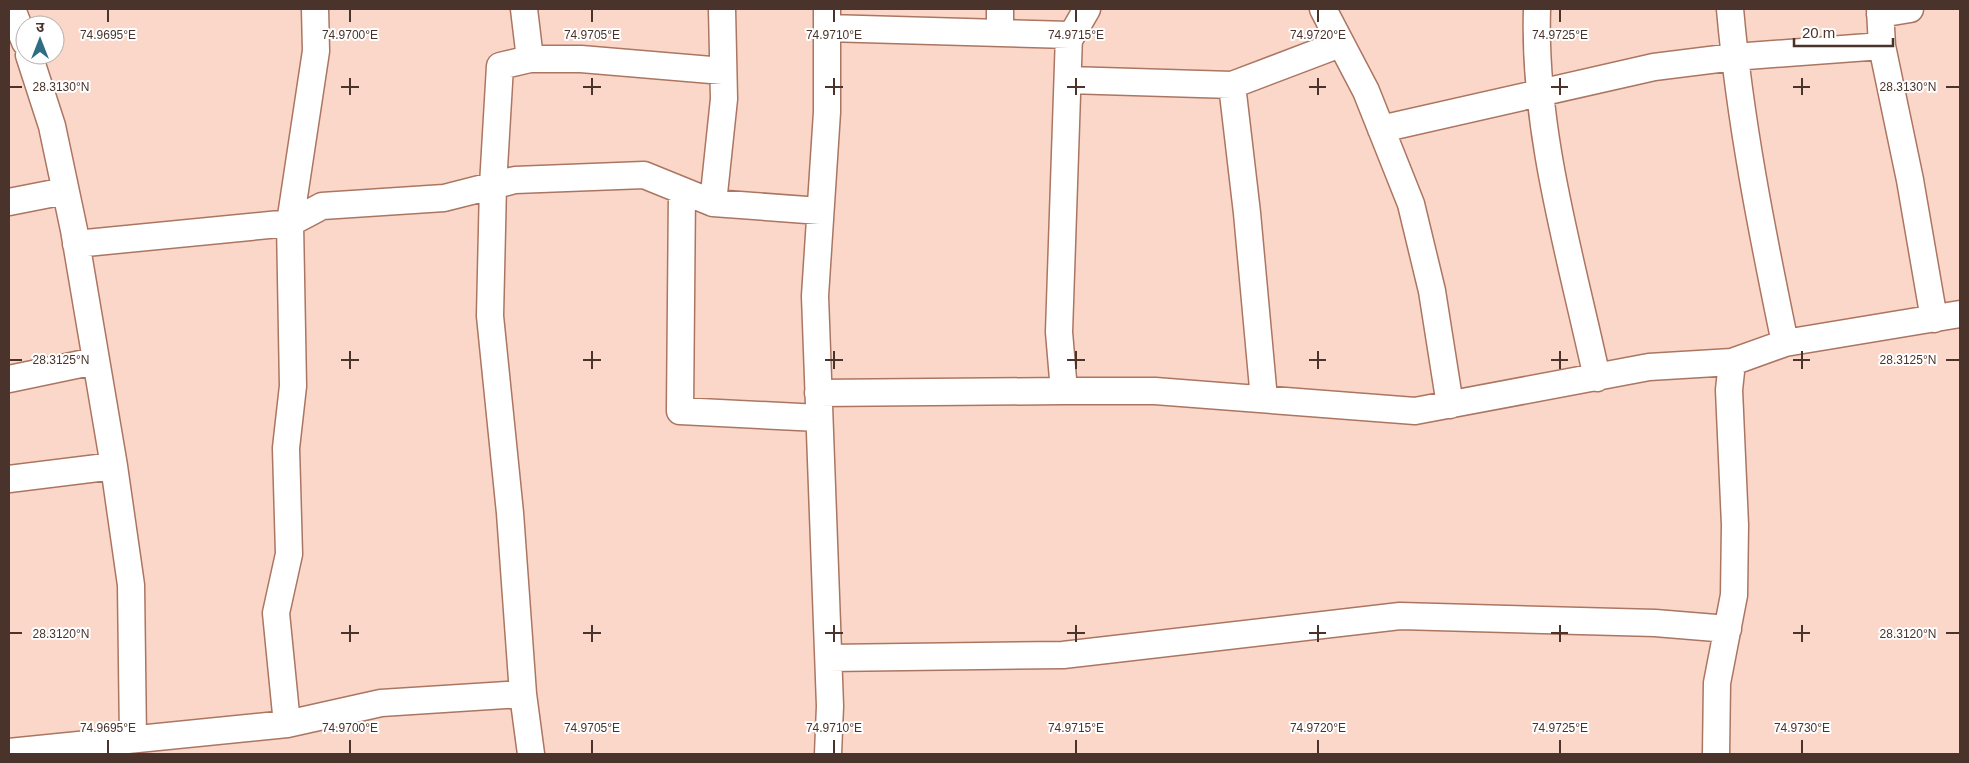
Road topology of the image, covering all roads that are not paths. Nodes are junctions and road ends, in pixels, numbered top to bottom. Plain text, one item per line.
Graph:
1 (315, 9) edge
2 (524, 9) edge
3 (722, 9) edge
4 (1086, 9) edge
5 (1323, 9) edge
6 (1538, 9) edge
7 (1730, 9) edge
8 (1910, 9) edge
9 (1880, 11) edge
10 (827, 18) edge
11 (1000, 21) edge
12 (1069, 40) junction
13 (1340, 44) junction
14 (1882, 46) junction
15 (1734, 57) junction
16 (530, 59) junction
17 (32, 65) edge
18 (723, 71) junction
19 (1068, 80) junction
20 (1232, 85) junction
21 (1541, 92) junction
22 (1381, 129) junction
23 (493, 185) junction
24 (66, 191) junction
25 (682, 191) junction
26 (9, 202) edge
27 (713, 203) junction
28 (820, 211) junction
29 (290, 223) junction
30 (76, 244) junction
31 (1960, 314) edge
32 (1934, 318) junction
33 (1785, 343) junction
34 (96, 361) junction
35 (1732, 362) junction
36 (1597, 378) junction
37 (9, 379) edge
38 (1064, 391) junction
39 (1264, 399) junction
40 (819, 405) junction
41 (1450, 406) junction
42 (114, 466) junction
43 (9, 479) edge
44 (1728, 629) junction
45 (828, 658) junction
46 (523, 694) junction
47 (287, 724) junction
48 (133, 739) junction
49 (9, 752) edge
50 (531, 754) edge
51 (828, 754) edge
52 (1716, 754) edge

1 - 29 street
2 - 16 street
3 - 18 street
4 - 12 street
5 - 13 street
6 - 21 street
7 - 15 street
8 - 9 street
9 - 14 street
10 - 11 street
10 - 28 street
11 - 12 street
12 - 19 street
13 - 20 street
13 - 22 street
14 - 15 street
14 - 32 street
15 - 21 street
15 - 33 street
16 - 18 street
16 - 23 street
17 - 24 street
18 - 27 street
19 - 20 street
19 - 38 street
20 - 39 street
21 - 22 street
21 - 36 street
22 - 41 street
23 - 25 street
23 - 29 street
23 - 46 street
24 - 26 street
24 - 30 street
25 - 27 street
25 - 40 street
27 - 28 street
28 - 40 street
29 - 30 street
29 - 47 street
30 - 34 street
31 - 32 street
32 - 33 street
33 - 35 street
34 - 37 street
34 - 42 street
35 - 36 street
35 - 44 street
36 - 41 street
38 - 39 street
38 - 40 street
39 - 41 street
40 - 45 street
42 - 43 street
42 - 48 street
44 - 45 street
44 - 52 street
45 - 51 street
46 - 47 street
46 - 50 street
47 - 48 street
48 - 49 street

